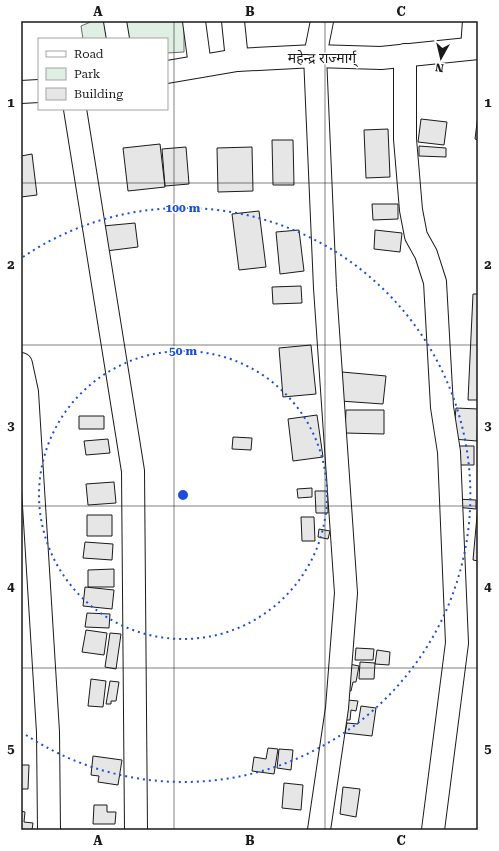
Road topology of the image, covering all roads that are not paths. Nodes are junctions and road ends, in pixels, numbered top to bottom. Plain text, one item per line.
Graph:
1 (115, 21) edge
2 (194, 21) edge
3 (233, 21) edge
4 (322, 21) edge
5 (474, 21) edge
6 (118, 38) edge
7 (475, 48) edge
8 (405, 55) junction
9 (315, 56) junction
10 (237, 60) junction
11 (200, 66) junction
12 (168, 72) edge
13 (38, 90) edge
14 (21, 92) edge
15 (75, 110) edge
16 (21, 364) edge
17 (49, 830) edge
18 (136, 830) edge
19 (319, 830) edge
20 (433, 830) edge

1 - 6 main road
2 - 11 main road
3 - 10 main road
4 - 9 main road
5 - 7 main road
7 - 8 main road, महेन्द्र राज्मार्ग्
8 - 9 main road, महेन्द्र राज्मार्ग्
8 - 20 main road
9 - 10 main road, महेन्द्र राज्मार्ग्
9 - 19 main road
10 - 11 main road, महेन्द्र राज्मार्ग्
11 - 12 main road, महेन्द्र राज्मार्ग्
13 - 14 main road
15 - 18 main road
16 - 17 main road

